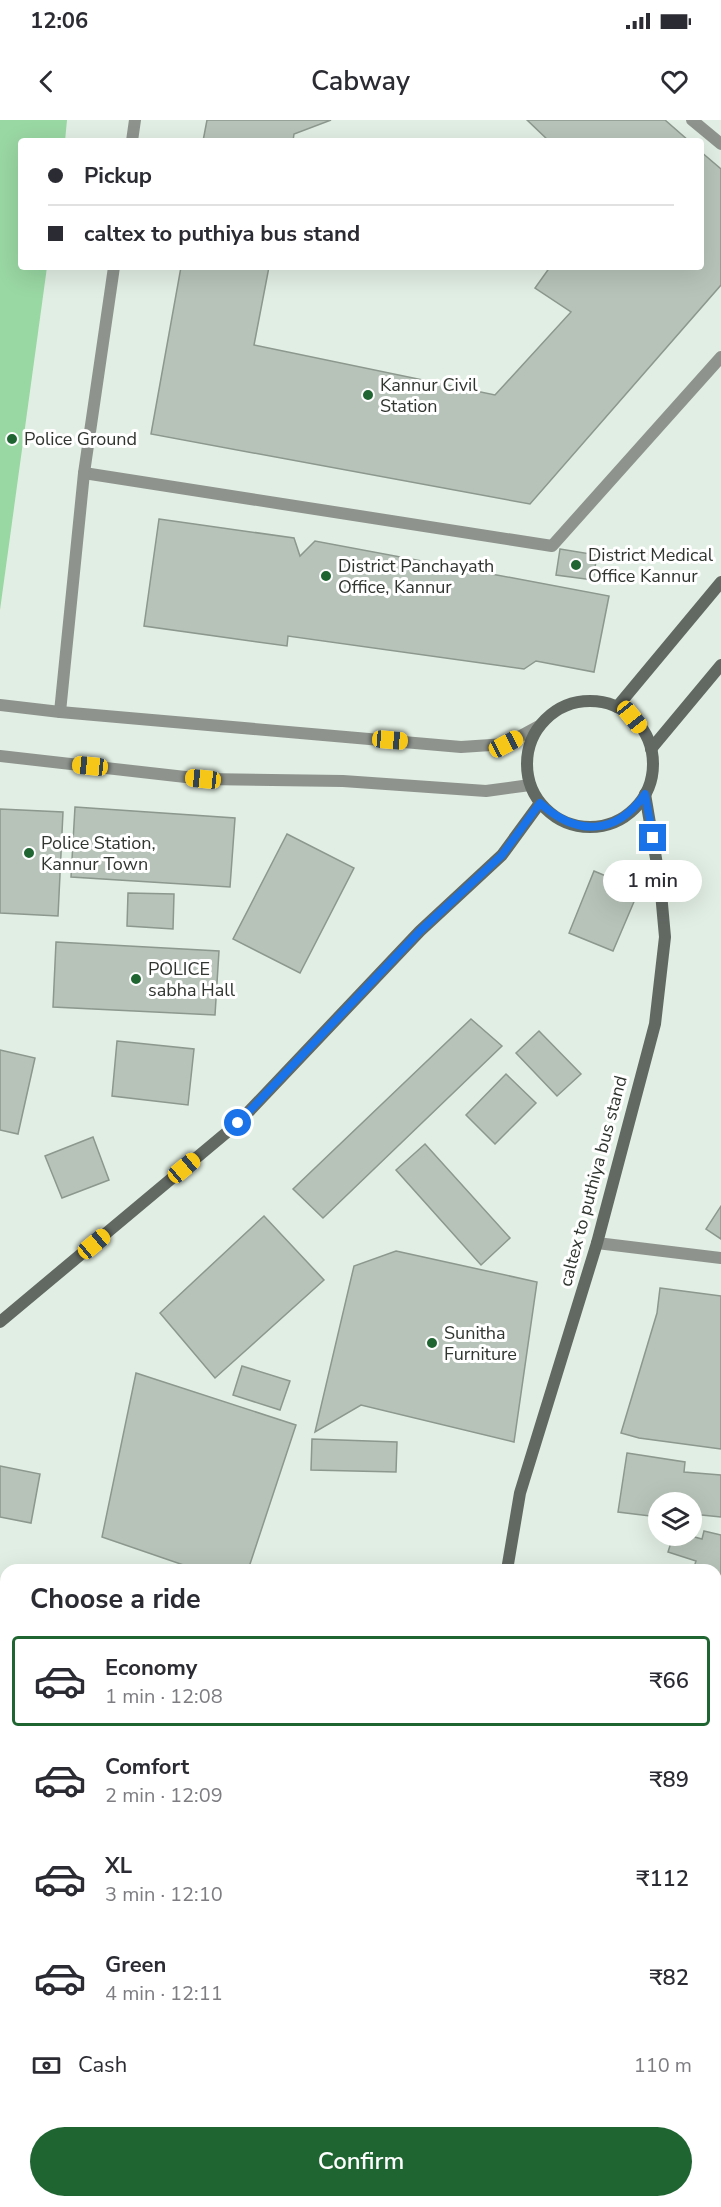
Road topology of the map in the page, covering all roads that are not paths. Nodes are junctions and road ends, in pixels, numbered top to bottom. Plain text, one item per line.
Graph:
1 (135, 120) edge
2 (692, 120) edge
3 (132, 138) edge
4 (721, 144) edge
5 (114, 270) edge
6 (721, 357) edge
7 (84, 473) junction
8 (721, 582) edge
9 (721, 665) edge
10 (0, 705) edge
11 (617, 707) junction
12 (60, 712) junction
13 (539, 726) junction
14 (651, 749) junction
15 (0, 756) edge
16 (531, 785) junction
17 (645, 794) junction
18 (540, 803) junction
19 (597, 1243) junction
20 (721, 1258) edge
21 (0, 1322) edge
22 (508, 1564) edge

1 - 3 street
2 - 4 street
5 - 7 street
6 - 7 street
7 - 12 street
8 - 11 main road
9 - 14 main road
10 - 12 street
11 - 13 main road
11 - 14 main road
12 - 13 street
13 - 16 main road
14 - 17 main road
15 - 16 street
16 - 18 main road
17 - 18 main road
17 - 19 main road, caltex to puthiya bus stand
18 - 21 main road
19 - 20 street
19 - 22 main road, caltex to puthiya bus stand

